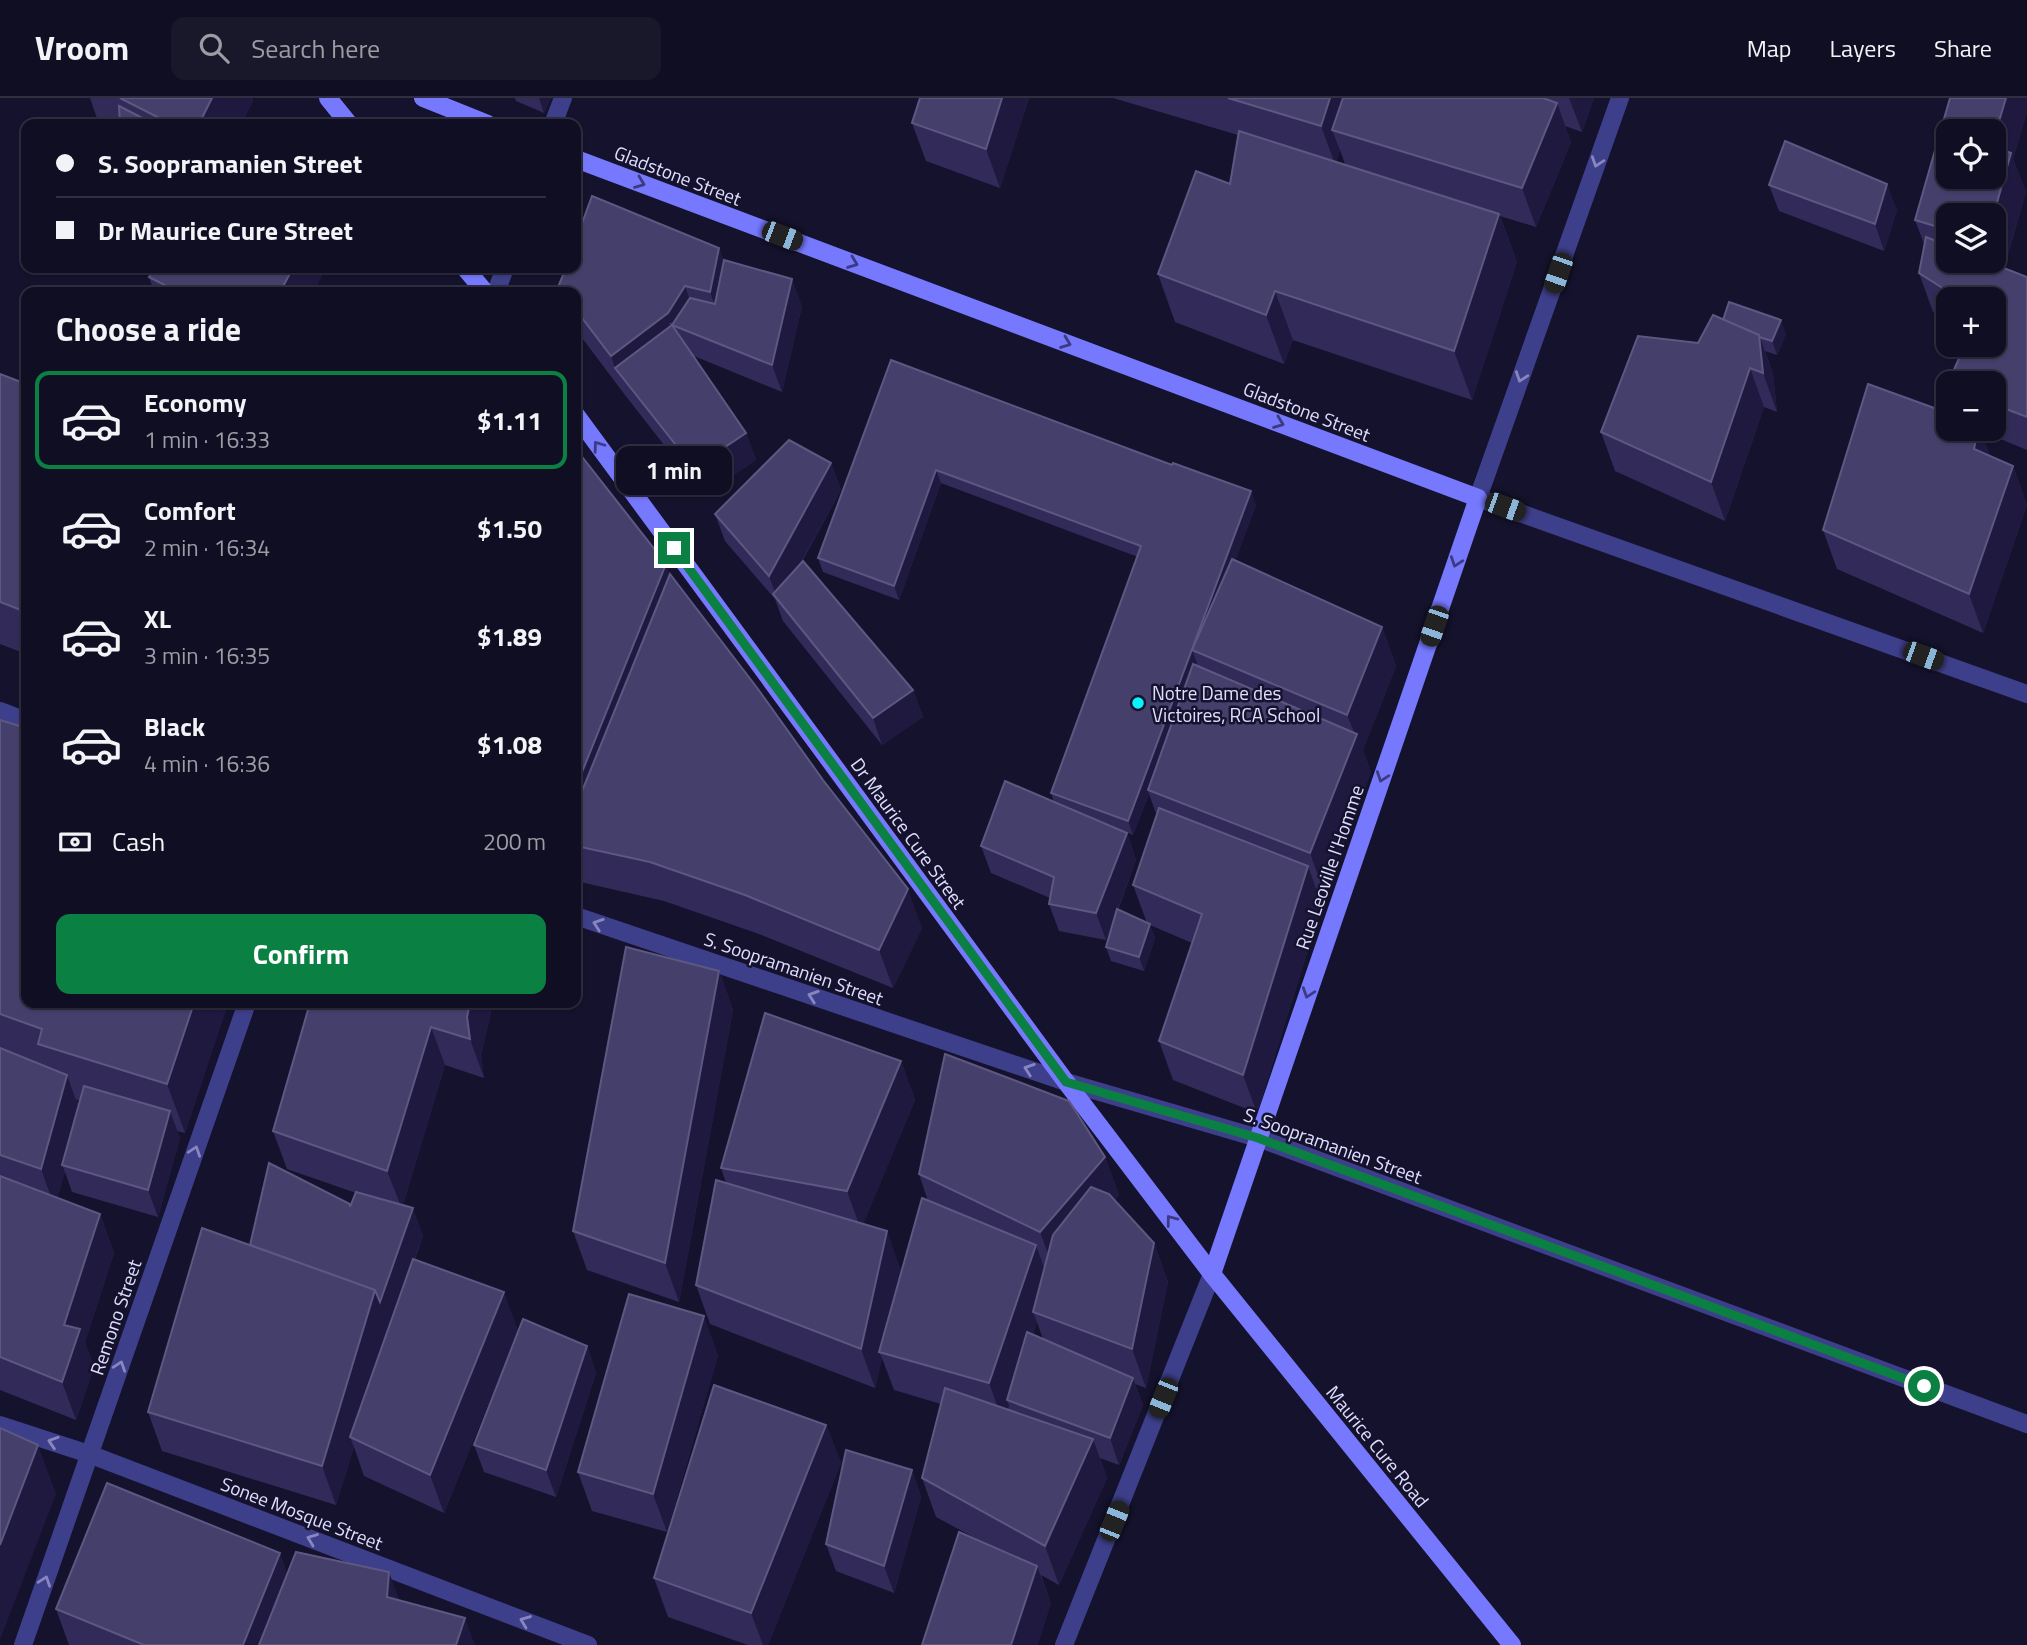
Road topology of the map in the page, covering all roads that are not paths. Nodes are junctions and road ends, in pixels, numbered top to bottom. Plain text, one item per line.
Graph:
1 (328, 98) edge
2 (423, 98) edge
3 (563, 98) edge
4 (1620, 98) edge
5 (345, 119) edge
6 (476, 119) edge
7 (555, 119) edge
8 (581, 161) edge
9 (469, 273) edge
10 (481, 287) edge
11 (581, 422) edge
12 (1478, 498) junction
13 (2027, 694) edge
14 (0, 711) edge
15 (21, 719) edge
16 (581, 918) edge
17 (245, 1008) edge
18 (1066, 1082) junction
19 (1258, 1138) junction
20 (1212, 1274) junction
21 (2027, 1424) edge
22 (0, 1425) edge
23 (89, 1454) junction
24 (23, 1645) edge
25 (589, 1645) edge
26 (1064, 1645) edge
27 (1512, 1645) edge

1 - 5 main road
2 - 6 main road
3 - 7 street
4 -> 12 street, Rue Leoville l'Homme
8 -> 12 main road, Gladstone Street
9 - 10 main road
18 -> 11 main road, Dr Maurice Cure Street
12 - 13 street, Gladstone Street
12 -> 19 main road, Rue Leoville l'Homme
14 - 15 street
18 -> 16 street, S. Soopramanien Street
23 -> 17 street, Remono Street
18 - 19 street, S. Soopramanien Street
20 -> 18 main road, Dr Maurice Cure Street
19 - 20 main road, Rue Leoville l'Homme
19 - 21 street, S. Soopramanien Street
20 - 26 street, Rue Leoville l'Homme
20 - 27 main road, Maurice Cure Road
23 -> 22 street, Sonee Mosque Street
24 -> 23 street, Remono Street
25 -> 23 street, Sonee Mosque Street

